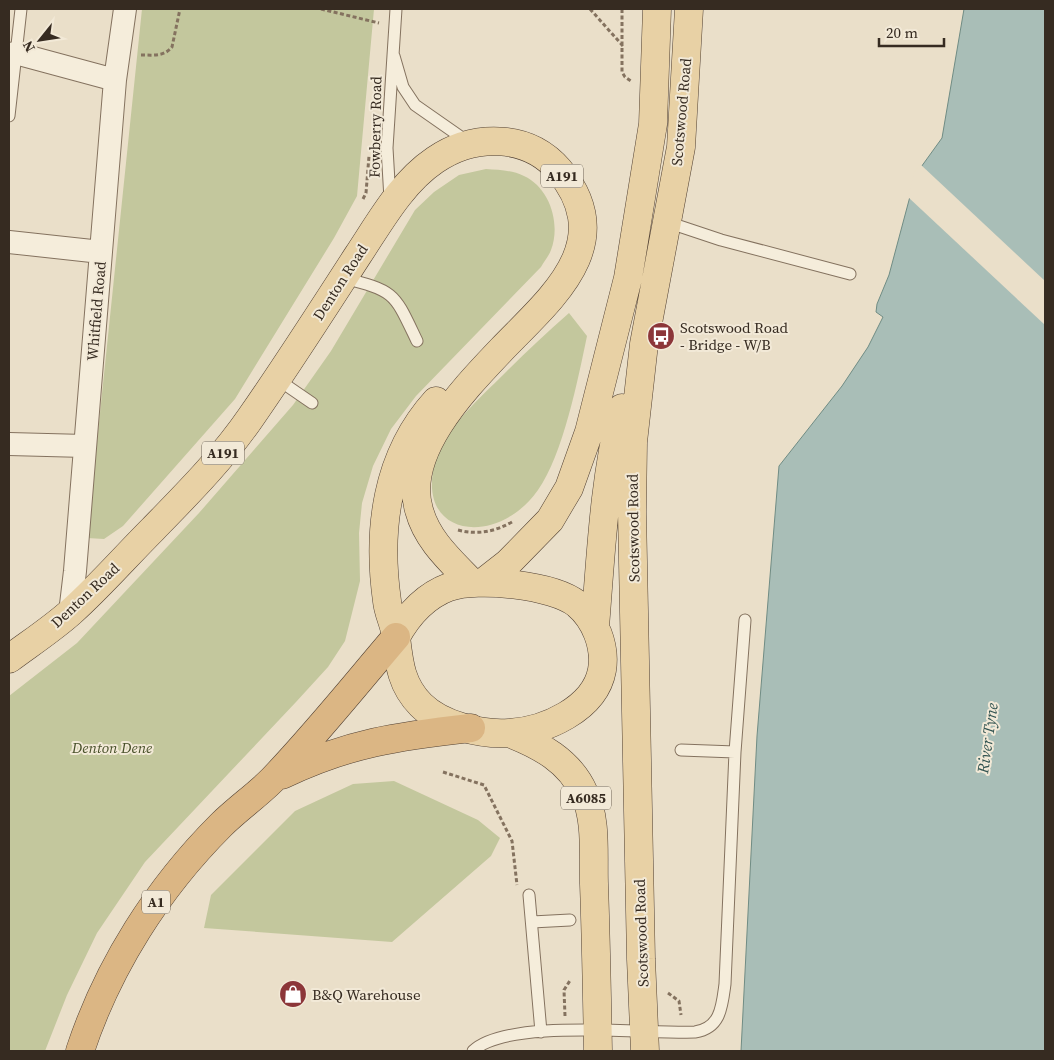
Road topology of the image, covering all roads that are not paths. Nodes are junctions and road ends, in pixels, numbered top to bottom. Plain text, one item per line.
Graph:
1 (21, 9) edge
2 (125, 9) edge
3 (396, 9) edge
4 (657, 9) edge
5 (689, 9) edge
6 (392, 47) junction
7 (12, 53) edge
8 (115, 80) junction
9 (9, 116) edge
10 (470, 143) junction
11 (391, 206) junction
12 (667, 222) junction
13 (9, 242) edge
14 (101, 252) junction
15 (850, 274) dead end
16 (343, 278) junction
17 (417, 341) dead end
18 (644, 344) junction
19 (502, 349) junction
20 (277, 379) junction
21 (312, 403) dead end
22 (9, 444) edge
23 (85, 446) junction
24 (478, 582) junction
25 (70, 613) junction
26 (745, 620) dead end
27 (598, 636) junction
28 (396, 637) junction
29 (9, 659) edge
30 (636, 705) junction
31 (471, 728) junction
32 (509, 733) junction
33 (681, 750) dead end
34 (735, 752) junction
35 (271, 781) junction
36 (529, 895) road end
37 (570, 920) dead end
38 (532, 922) junction
39 (541, 1032) junction
40 (598, 1041) edge
41 (645, 1042) edge
42 (80, 1051) edge
43 (472, 1051) edge

1 - 7 lane
2 - 8 street, Whitfield Road
3 - 6 lane, Fowberry Road
4 - 24 main road
5 - 12 main road, Scotswood Road
6 - 10 lane, Fowberry Road
6 - 11 lane, Fowberry Road
7 - 8 street
7 - 9 lane
8 - 14 street, Whitfield Road
10 - 11 main road, Denton Road / A191
10 - 19 main road, Denton Road / A191
11 - 16 main road, Denton Road / A191
12 - 15 lane
12 - 18 main road, Scotswood Road
13 - 14 street
14 - 23 street, Whitfield Road
16 - 17 lane
16 - 20 main road, Denton Road / A191
18 - 27 main road
18 - 30 main road, Scotswood Road
19 - 24 main road, A191
19 - 28 main road, A191
20 - 21 lane
20 - 25 main road, Denton Road / A191
22 - 23 street
23 - 25 street, Whitfield Road
24 - 27 main road
24 - 28 main road
25 - 29 main road, Denton Road / A191
26 - 34 lane
27 - 30 main road
27 - 32 main road
28 - 31 main road
28 - 35 highway, A1
30 - 41 main road, Scotswood Road
31 - 32 main road
31 - 35 highway, A1
32 - 40 main road, A6085
33 - 34 lane
34 - 41 lane
35 - 42 highway, A1
36 - 38 lane
37 - 38 lane
38 - 39 lane
39 - 40 lane
39 - 43 lane
40 - 41 lane

